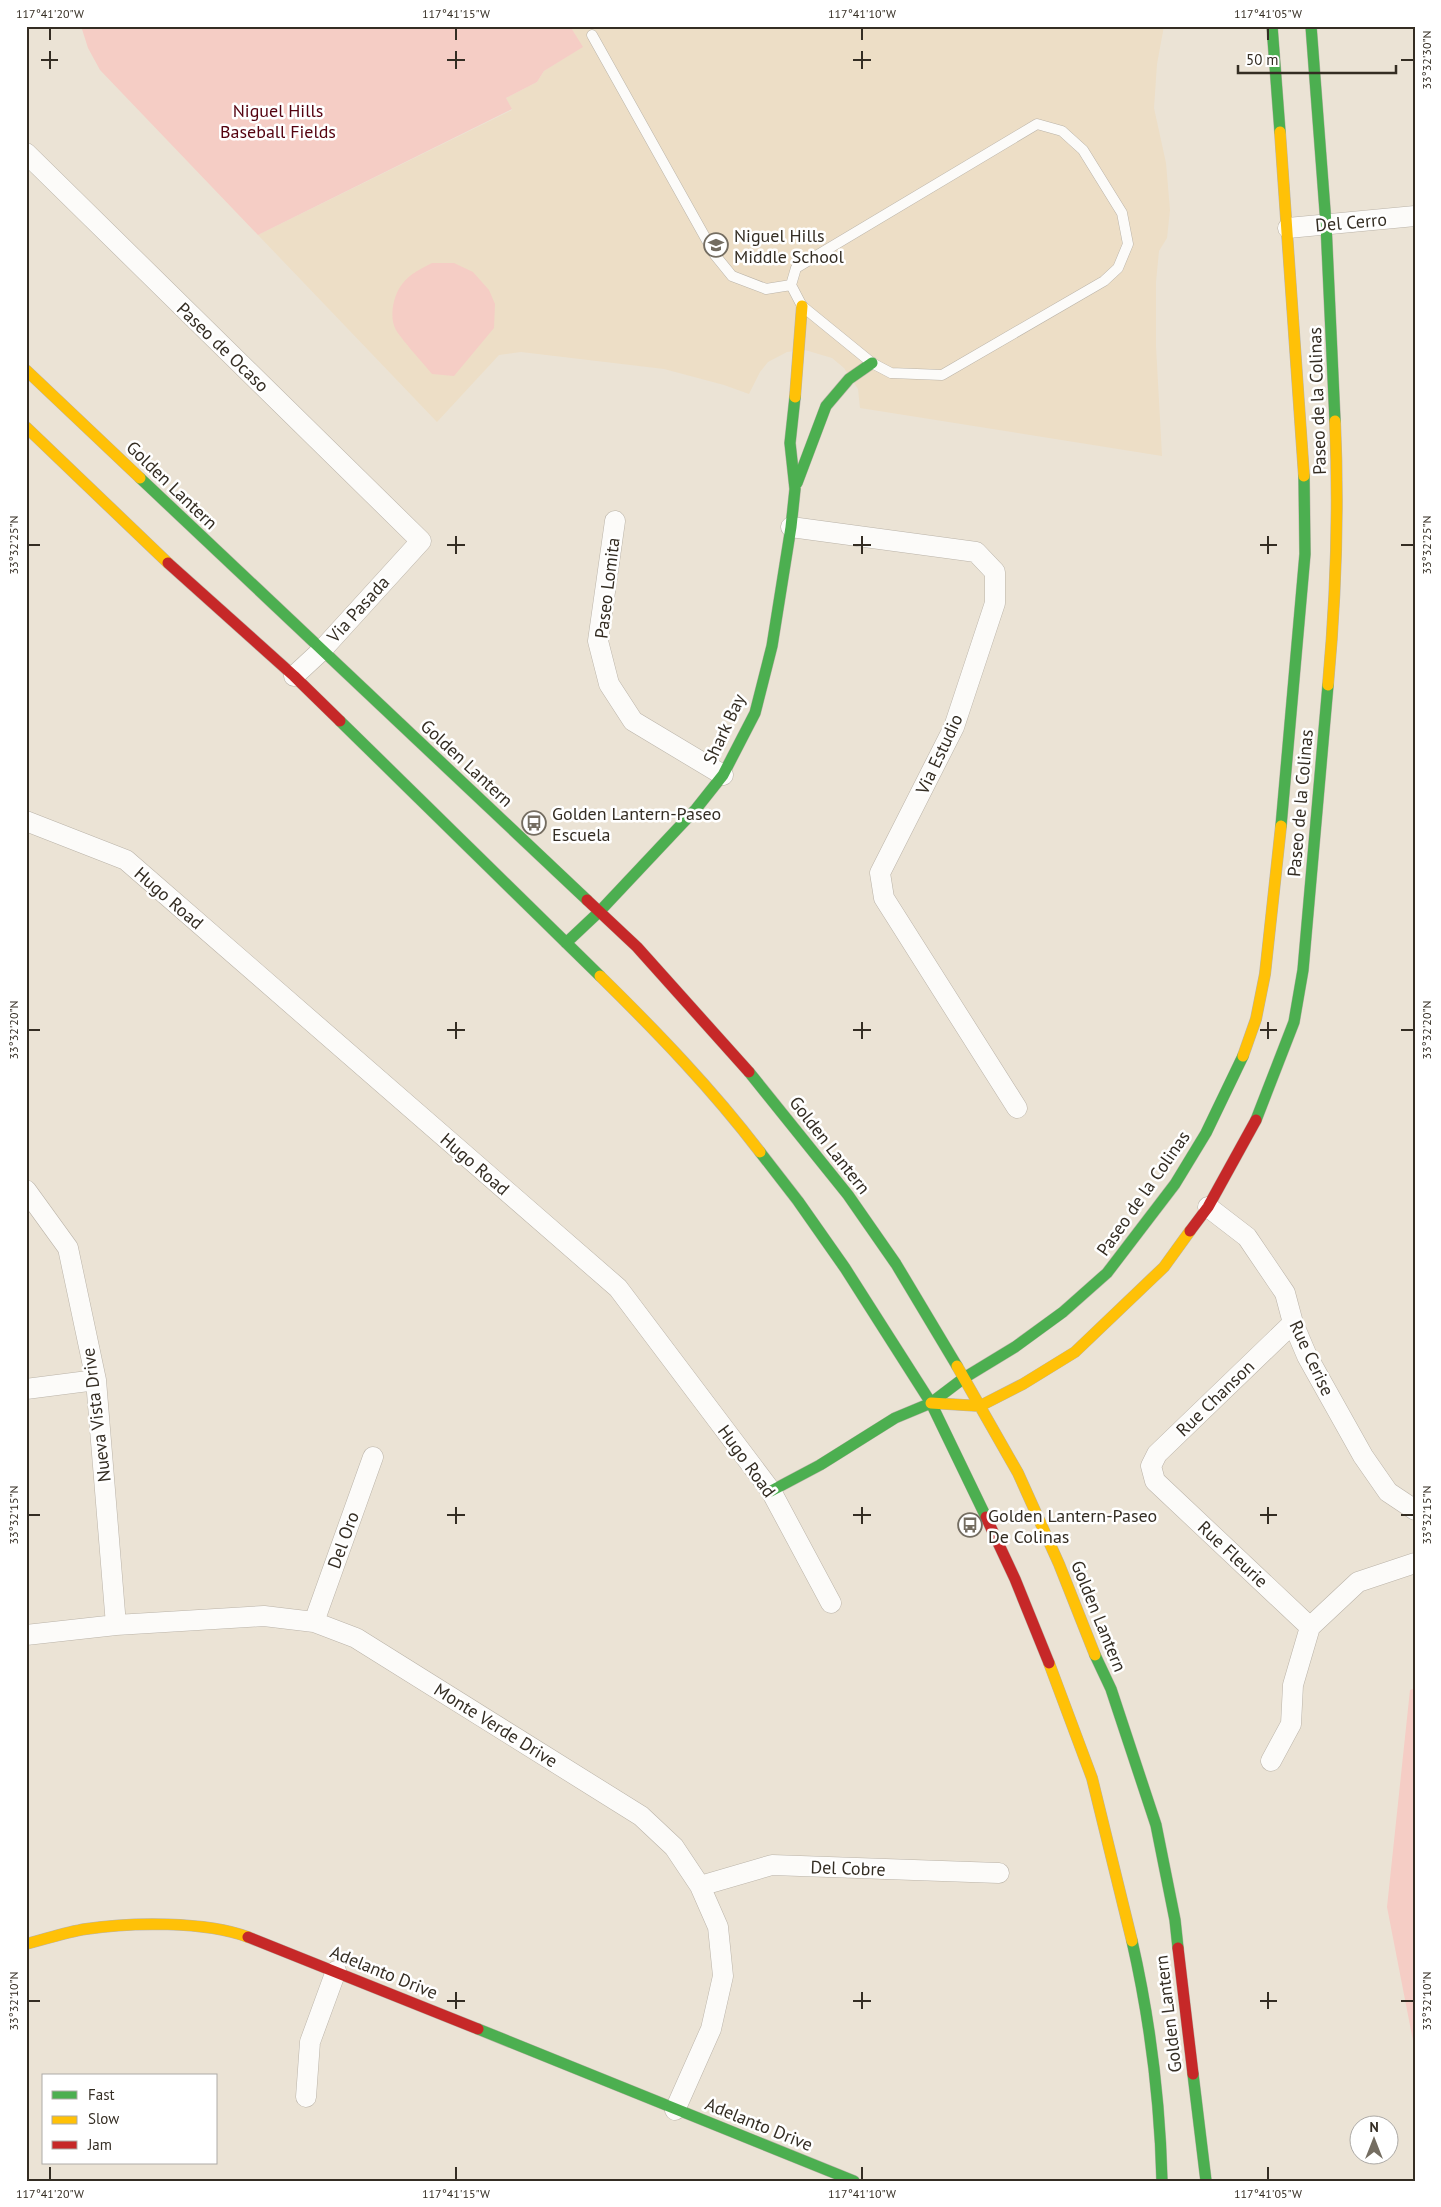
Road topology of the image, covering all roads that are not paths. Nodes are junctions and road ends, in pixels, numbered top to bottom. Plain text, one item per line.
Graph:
1 (1272, 26) edge
2 (1311, 26) edge
3 (592, 35) dead end
4 (26, 153) edge
5 (1415, 216) edge
6 (1326, 224) junction
7 (1288, 228) junction
8 (791, 285) junction
9 (802, 306) junction
10 (872, 363) junction
11 (26, 370) edge
12 (26, 426) edge
13 (795, 489) junction
14 (615, 521) dead end
15 (791, 527) junction
16 (420, 541) joint
17 (321, 650) junction
18 (294, 676) junction
19 (723, 775) junction
20 (26, 820) edge
21 (600, 911) junction
22 (566, 942) junction
23 (1017, 1108) dead end
24 (26, 1190) edge
25 (1205, 1205) junction
26 (1293, 1323) junction
27 (964, 1378) junction
28 (96, 1380) junction
29 (26, 1389) edge
30 (931, 1403) junction
31 (980, 1406) junction
32 (373, 1457) dead end
33 (1155, 1481) joint
34 (771, 1491) junction
35 (1415, 1510) edge
36 (1415, 1563) edge
37 (831, 1603) dead end
38 (314, 1622) junction
39 (116, 1625) junction
40 (1310, 1627) junction
41 (26, 1635) edge
42 (1271, 1761) dead end
43 (999, 1873) dead end
44 (700, 1886) junction
45 (26, 1944) edge
46 (336, 1971) junction
47 (1189, 2043) junction
48 (306, 2097) dead end
49 (675, 2110) junction
50 (1188, 2131) dead end
51 (854, 2181) edge
52 (1162, 2181) edge
53 (1206, 2181) edge

1 - 7 main road, Paseo de la Colinas
2 - 6 main road, Paseo de la Colinas
3 - 8 lane
4 - 16 street, Paseo de Ocaso
5 - 6 street, Del Cerro
6 - 7 street, Del Cerro
6 - 25 main road, Paseo de la Colinas
7 - 27 main road, Paseo de la Colinas
8 - 9 lane
8 - 10 lane
9 - 10 lane
9 - 13 main road
10 - 13 main road
11 - 17 main road, Golden Lantern
12 - 18 main road, Golden Lantern
13 - 15 main road, Shark Bay
14 - 19 street, Paseo Lomita
15 - 19 main road, Shark Bay
15 - 23 street, Via Estudio
16 - 17 street, Via Pasada
17 - 18 street, Via Pasada
17 - 21 main road, Golden Lantern
18 - 22 main road, Golden Lantern
19 - 21 main road, Shark Bay
20 - 34 street, Hugo Road
21 - 22 main road, Shark Bay
21 - 27 main road, Golden Lantern
22 - 30 main road, Golden Lantern
24 - 28 street, Nueva Vista Drive
25 - 26 street, Rue Cerise
25 - 31 main road, Paseo de la Colinas
26 - 33 street, Rue Chanson
26 - 35 street, Rue Cerise
27 - 30 main road, Paseo de la Colinas
27 - 31 main road, Golden Lantern
28 - 29 street
28 - 39 street, Nueva Vista Drive
30 - 31 main road, Paseo de la Colinas
30 - 34 main road, Paseo de la Colinas
30 - 52 main road, Golden Lantern
31 - 47 main road, Golden Lantern
32 - 38 street, Del Oro
33 - 40 street, Rue Fleurie
34 - 37 street, Hugo Road
36 - 40 street
38 - 39 street, Monte Verde Drive
38 - 44 street, Monte Verde Drive
39 - 41 street, Monte Verde Drive
40 - 42 street
43 - 44 street, Del Cobre
44 - 49 street, Monte Verde Drive
45 - 46 main road, Adelanto Drive
46 - 48 street
46 - 49 main road, Adelanto Drive
47 - 50 main road
47 - 53 main road, Golden Lantern
49 - 51 main road, Adelanto Drive

